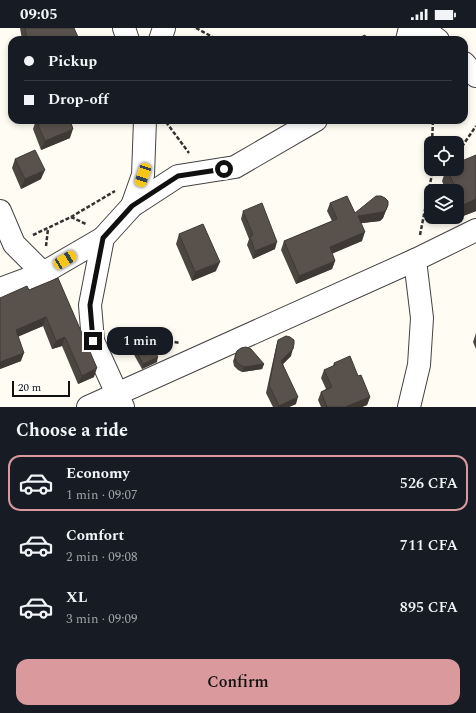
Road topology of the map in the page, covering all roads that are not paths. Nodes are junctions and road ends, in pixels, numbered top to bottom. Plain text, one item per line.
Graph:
1 (422, 28) edge
2 (433, 36) edge
3 (468, 67) edge
4 (476, 76) edge
5 (145, 124) edge
6 (309, 124) edge
7 (132, 206) junction
8 (0, 211) edge
9 (476, 230) edge
10 (103, 238) junction
11 (415, 260) junction
12 (43, 273) junction
13 (0, 289) edge
14 (120, 401) edge
15 (88, 407) edge
16 (409, 407) edge

1 - 2 street
3 - 4 street
5 - 7 street
6 - 7 street
7 - 10 street
8 - 12 street
9 - 11 street
10 - 12 street
10 - 14 street
11 - 14 street
11 - 16 street
12 - 13 street
14 - 15 street

